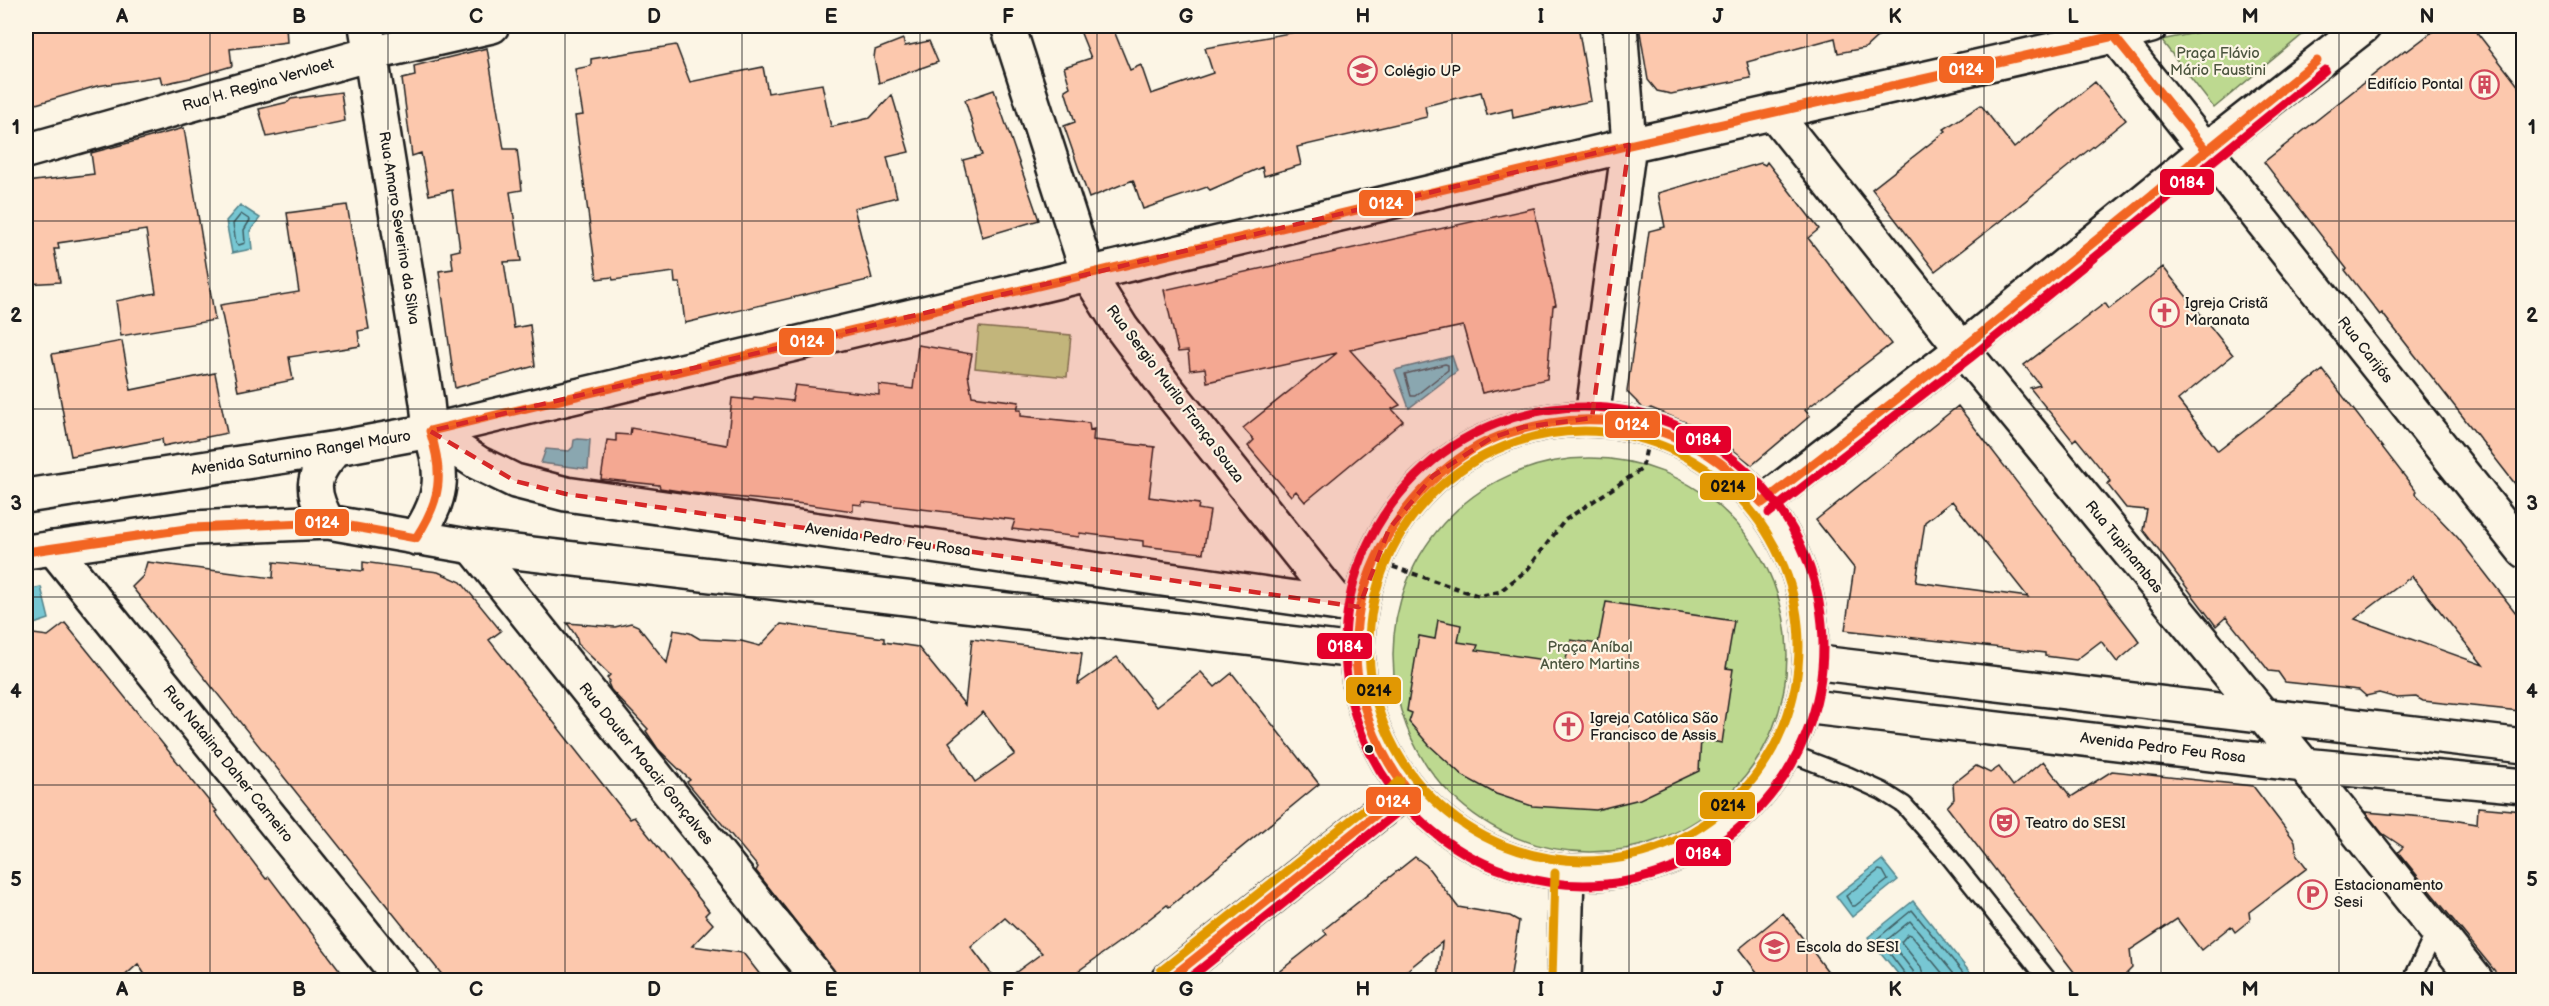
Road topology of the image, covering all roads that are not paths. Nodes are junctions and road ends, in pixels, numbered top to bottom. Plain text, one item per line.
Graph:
1 (492, 26) edge
2 (1008, 26) edge
3 (1620, 26) edge
4 (2151, 26) edge
5 (2364, 26) edge
6 (2110, 31) edge
7 (368, 40) edge
8 (1773, 112) junction
9 (1629, 145) junction
10 (2206, 150) junction
11 (26, 151) edge
12 (1088, 274) junction
13 (1962, 349) junction
14 (1592, 418) junction
15 (430, 431) junction
16 (337, 448) junction
17 (26, 496) edge
18 (1761, 503) junction
19 (328, 522) junction
20 (416, 538) junction
21 (473, 547) junction
22 (39, 550) edge
23 (2523, 551) edge
24 (1349, 606) junction
25 (1356, 651) junction
26 (1811, 662) junction
27 (1803, 706) junction
28 (2260, 714) junction
29 (2523, 746) edge
30 (1784, 751) junction
31 (2304, 765) junction
32 (2523, 786) edge
33 (1407, 790) junction
34 (1567, 873) junction
35 (2436, 930) junction
36 (402, 981) edge
37 (819, 981) edge
38 (1168, 981) edge
39 (1564, 981) edge
40 (2048, 981) edge
41 (2412, 981) edge
42 (2476, 981) edge

1 - 7 street, Rua H. Regina Vervloet
2 - 12 street, Rua Sergio Murilo França Souza
3 - 9 street
4 - 6 street, Avenida Saturnino Rangel Mauro
5 - 10 street
6 - 8 street, Avenida Saturnino Rangel Mauro
6 - 10 street, Rua Carijós
7 - 11 street, Rua H. Regina Vervloet
7 - 15 street, Rua Amaro Severino da Silva
8 - 9 street, Avenida Saturnino Rangel Mauro
8 - 13 street, Rua Tupinambas
9 - 12 street, Avenida Saturnino Rangel Mauro
9 - 14 street
10 - 13 street
10 - 23 street, Rua Carijós
12 - 15 street, Avenida Saturnino Rangel Mauro
12 - 24 street, Rua Sergio Murilo França Souza
13 - 18 street
13 - 28 street, Rua Tupinambas
14 - 18 street
14 - 24 street
15 - 16 street, Avenida Saturnino Rangel Mauro
15 - 20 street
15 - 24 street, Avenida Pedro Feu Rosa
16 - 17 street, Avenida Saturnino Rangel Mauro
16 - 19 street
18 - 26 street
19 - 20 street
19 - 22 street
20 - 21 street
21 - 25 street
21 - 37 street, Rua Doutor Moacir Gonçalves
22 - 36 street, Rua Natalina Daher Carneiro
24 - 25 street
25 - 33 street
26 - 27 street
26 - 28 street
27 - 30 street
27 - 31 street, Avenida Pedro Feu Rosa
28 - 29 street
28 - 31 street, Rua Tupinambas
30 - 34 street
30 - 40 lane
31 - 32 street, Avenida Pedro Feu Rosa
31 - 35 street, Rua Tupinambas
33 - 34 street
33 - 38 street
34 - 39 street
35 - 41 lane
35 - 42 street, Rua Tupinambas

